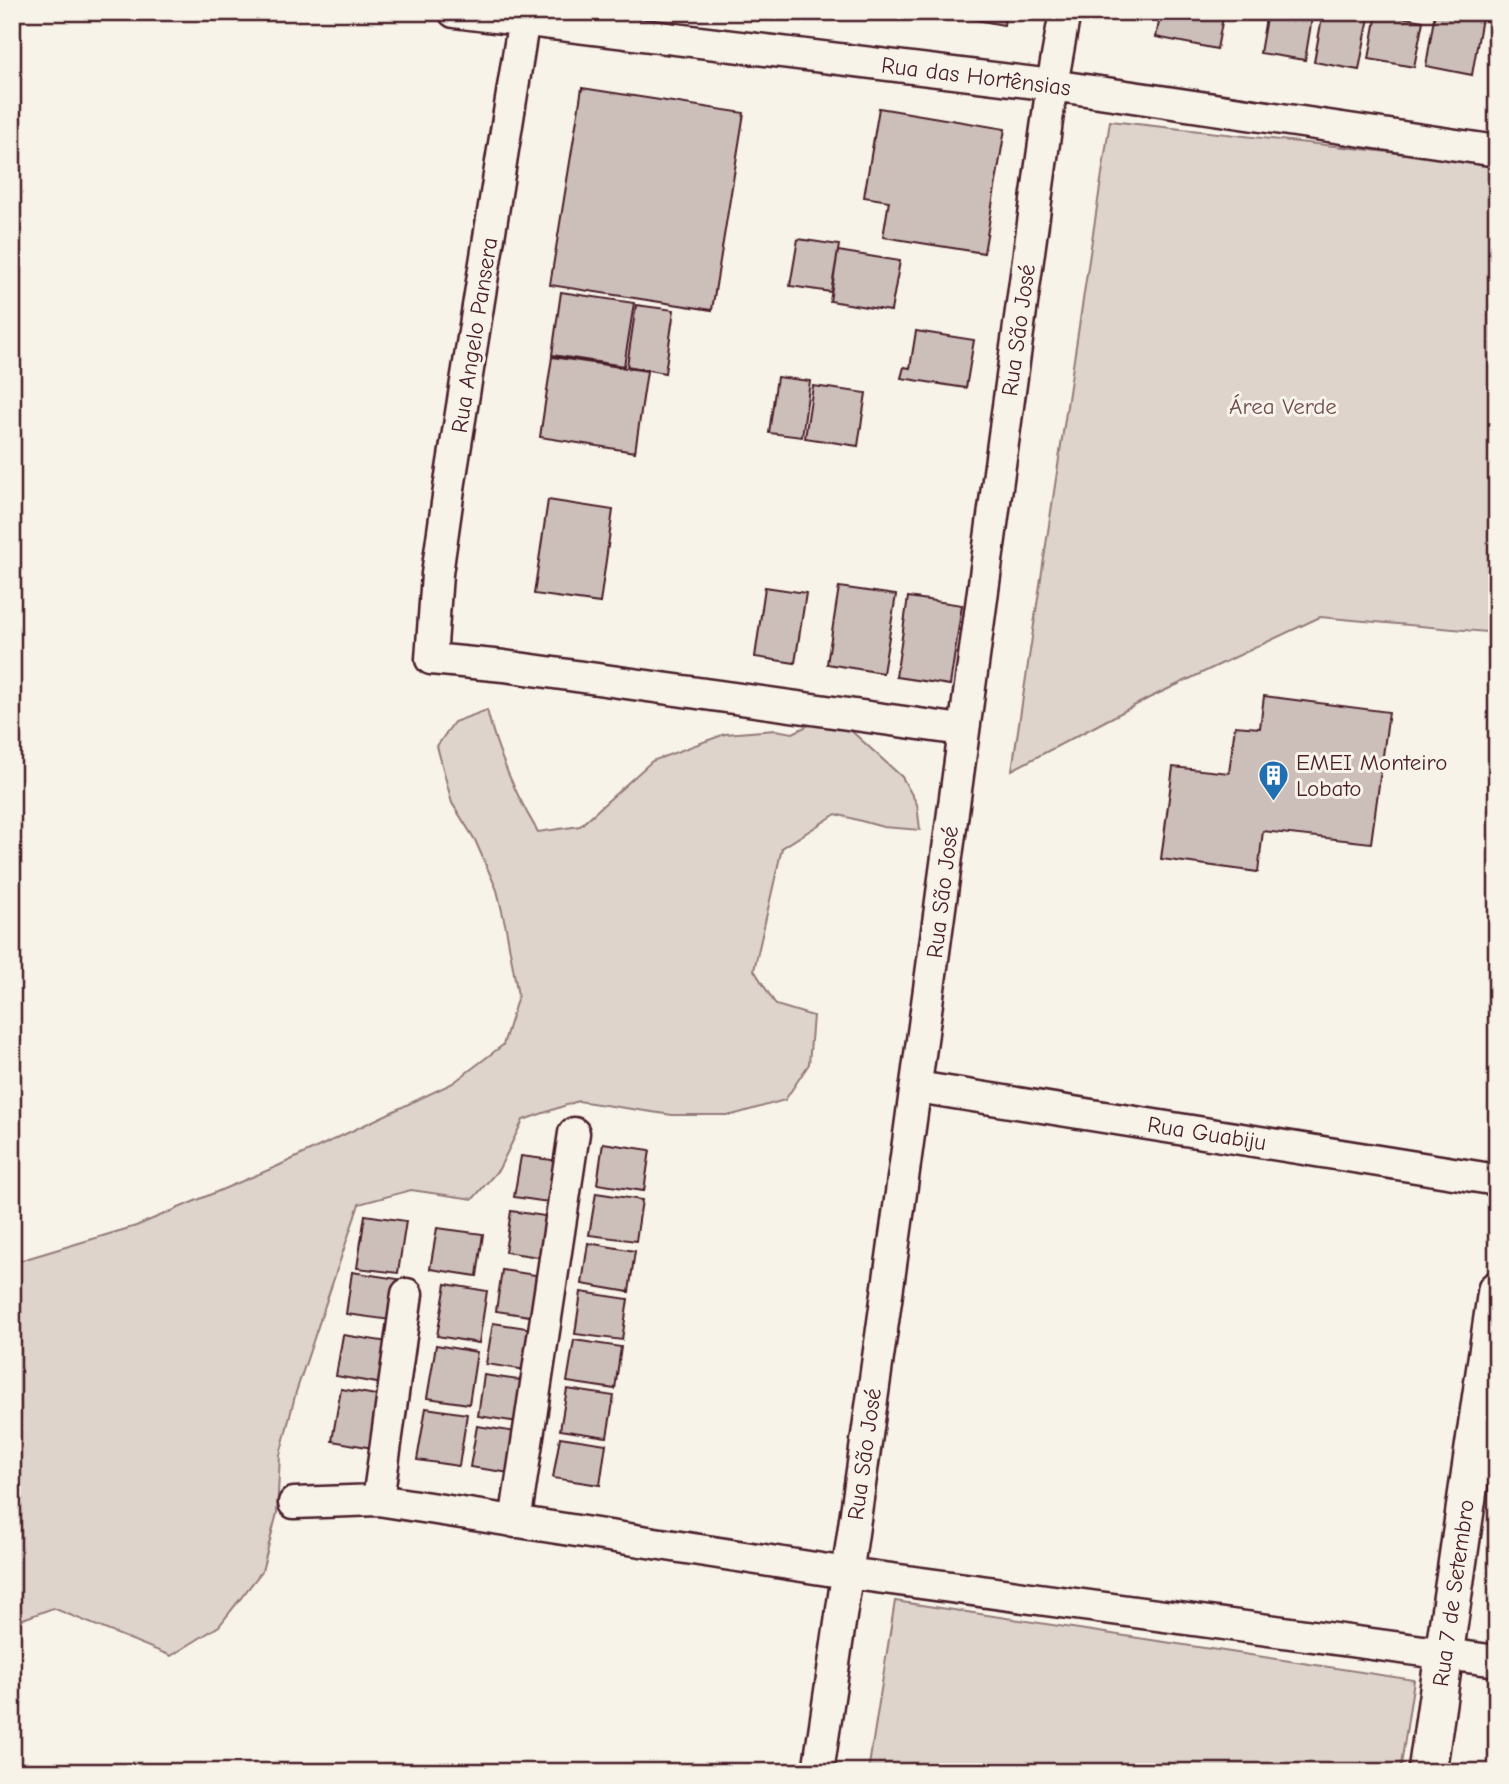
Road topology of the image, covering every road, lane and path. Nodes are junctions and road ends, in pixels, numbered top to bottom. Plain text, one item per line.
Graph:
1 (454, 12) edge
2 (1065, 12) edge
3 (525, 17) edge
4 (1052, 85) junction
5 (1497, 151) edge
6 (962, 730) junction
7 (917, 1087) junction
8 (574, 1133) dead end
9 (1497, 1180) edge
10 (1497, 1290) edge
11 (407, 1294) dead end
12 (378, 1500) junction
13 (294, 1503) dead end
14 (515, 1522) junction
15 (847, 1573) junction
16 (1444, 1654) junction
17 (1497, 1661) edge
18 (818, 1772) edge
19 (1427, 1772) edge

1 - 3 street, Rua das Hortênsias
2 - 4 street, Rua São José
3 - 4 street, Rua das Hortênsias
3 - 6 street, Rua Angelo Pansera
4 - 5 street, Rua das Hortênsias
4 - 6 street, Rua São José
6 - 7 street, Rua São José
7 - 9 street, Rua Guabiju
7 - 15 street, Rua São José
8 - 14 street
10 - 16 street, Rua 7 de Setembro
11 - 12 street
12 - 13 street
12 - 14 street
14 - 15 street
15 - 16 street
15 - 18 street, Rua São José
16 - 17 street
16 - 19 street, Rua 7 de Setembro

